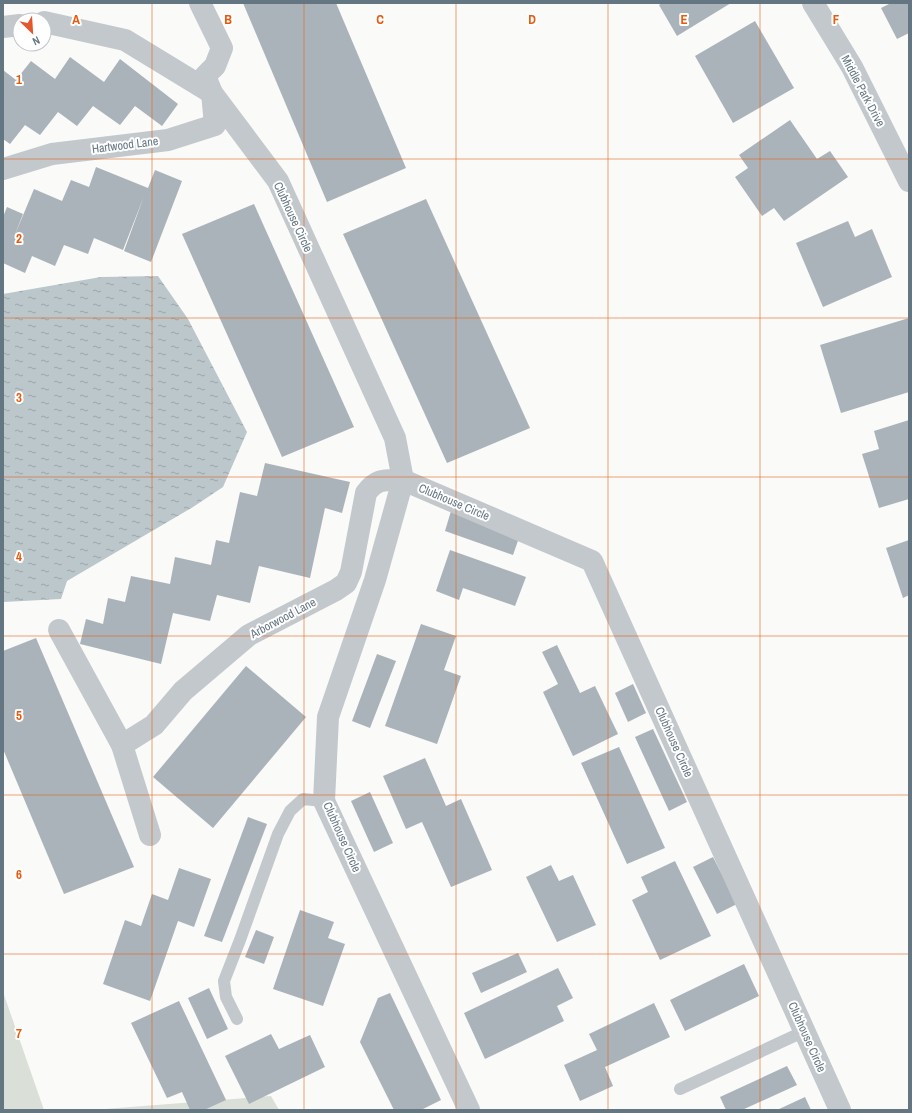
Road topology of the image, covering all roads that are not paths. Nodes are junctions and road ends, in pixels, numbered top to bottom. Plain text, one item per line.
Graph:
1 (200, 3) edge
2 (813, 3) edge
3 (52, 24) edge
4 (212, 93) junction
5 (3, 168) edge
6 (909, 181) edge
7 (403, 480) junction
8 (59, 630) dead end
9 (122, 745) junction
10 (324, 801) junction
11 (150, 835) dead end
12 (237, 1019) dead end
13 (805, 1031) junction
14 (680, 1089) dead end
15 (469, 1110) edge
16 (840, 1110) edge

1 - 4 street
2 - 6 street, Middle Park Drive
3 - 4 street, Clubhouse Circle
4 - 5 street, Hartwood Lane
4 - 7 street, Clubhouse Circle
7 - 9 street, Arborwood Lane
7 - 10 street, Clubhouse Circle
7 - 13 street, Clubhouse Circle
8 - 9 street
9 - 11 street
10 - 12 lane
10 - 15 street, Clubhouse Circle
13 - 14 lane
13 - 16 street, Clubhouse Circle

